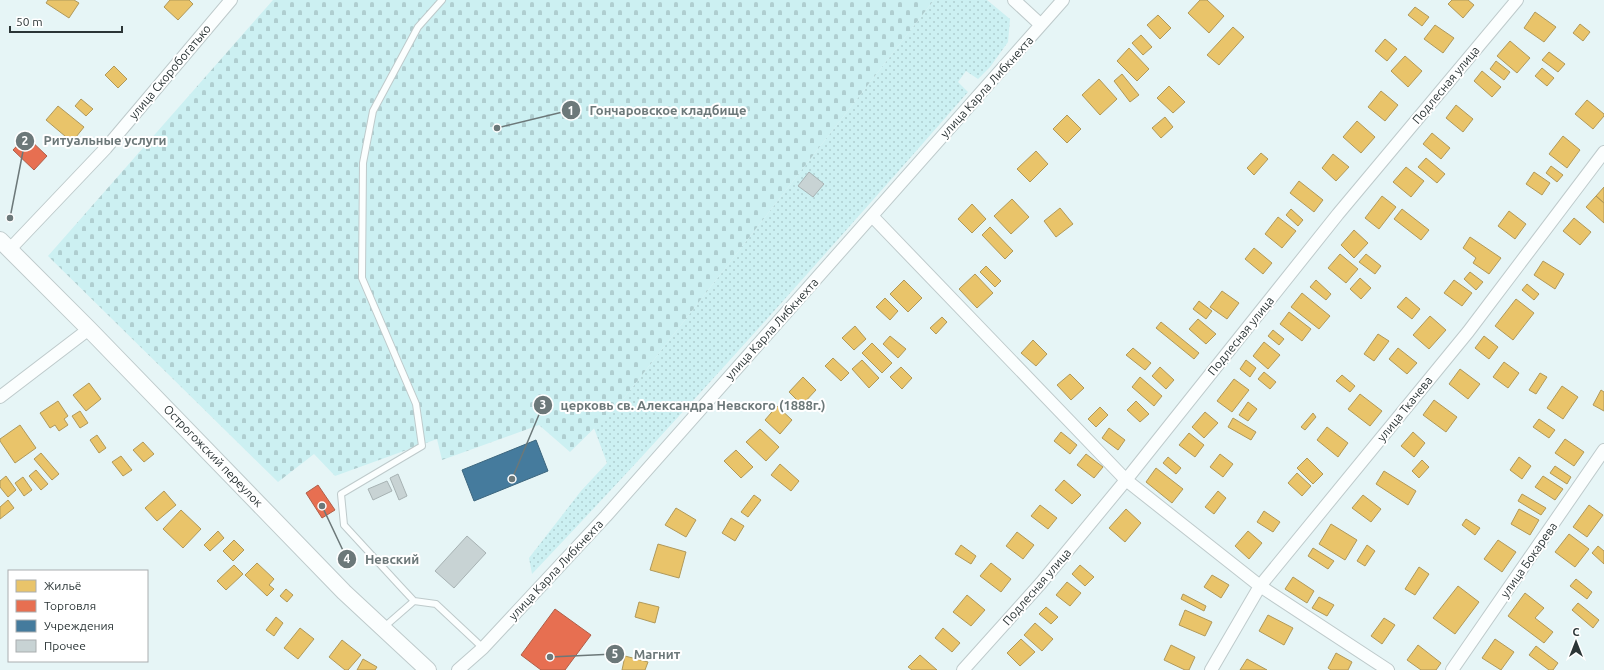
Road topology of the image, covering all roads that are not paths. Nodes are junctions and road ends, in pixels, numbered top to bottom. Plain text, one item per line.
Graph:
1 (231, 0) edge
2 (442, 0) edge
3 (1014, 0) edge
4 (1063, 0) edge
5 (1517, 0) edge
6 (1041, 25) junction
7 (1604, 152) edge
8 (872, 216) junction
9 (5, 244) edge
10 (89, 328) junction
11 (0, 397) edge
12 (1604, 450) edge
13 (1126, 480) junction
14 (1260, 586) junction
15 (414, 601) junction
16 (383, 628) junction
17 (483, 648) junction
18 (428, 670) edge
19 (458, 670) edge
20 (963, 670) edge
21 (1211, 670) edge
22 (1388, 670) edge
23 (1452, 670) edge

1 - 9 street, улица Скоробогатько
2 - 15 lane
3 - 6 street
4 - 6 street, улица Карла Либкнехта
5 - 13 street, Подлесная улица
6 - 8 street, улица Карла Либкнехта
7 - 14 street, улица Ткачева
8 - 13 street
8 - 17 street, улица Карла Либкнехта
9 - 10 main road, Острогожский переулок
10 - 11 street
10 - 16 main road, Острогожский переулок
12 - 23 street, улица Бокарева
13 - 14 street
13 - 20 street, Подлесная улица
14 - 21 street, улица Ткачева
14 - 22 street
15 - 16 lane
15 - 17 lane
16 - 18 main road, Острогожский переулок
17 - 19 street, улица Карла Либкнехта

